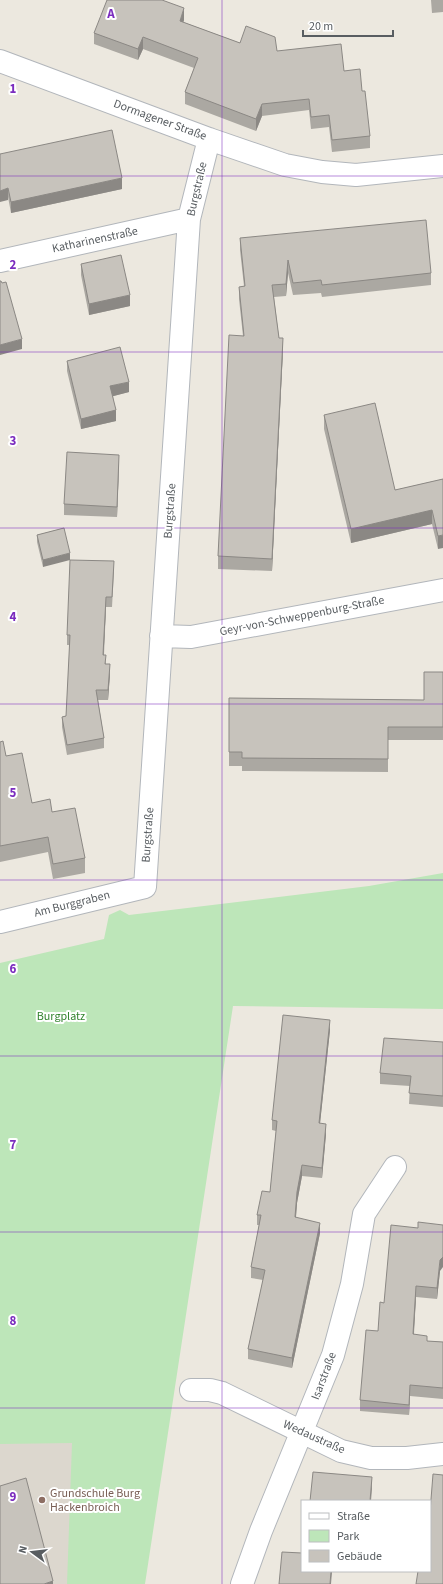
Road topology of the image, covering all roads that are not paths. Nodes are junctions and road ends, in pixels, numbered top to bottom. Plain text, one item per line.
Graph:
1 (0, 61) edge
2 (209, 138) junction
3 (443, 166) edge
4 (189, 219) junction
5 (0, 261) edge
6 (443, 590) edge
7 (161, 636) junction
8 (144, 887) joint
9 (0, 922) edge
10 (395, 1167) dead end
11 (191, 1390) dead end
12 (302, 1432) junction
13 (443, 1454) edge
14 (242, 1584) edge

1 - 2 street, Dormagener Straße
2 - 3 street, Dormagener Straße
2 - 4 street, Burgstraße
4 - 5 street, Katharinenstraße
4 - 7 street, Burgstraße
6 - 7 street, Geyr-von-Schweppenburg-Straße
7 - 8 street, Burgstraße
8 - 9 street, Am Burggraben
10 - 12 street, Isarstraße
11 - 12 street, Wedaustraße
12 - 13 street, Wedaustraße
12 - 14 street, Isarstraße

